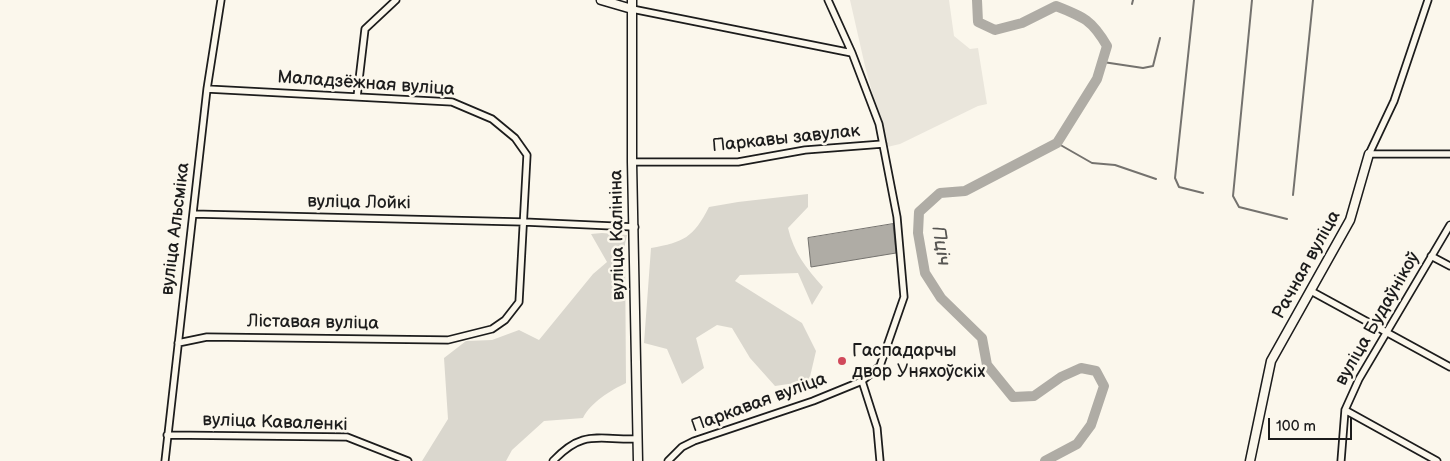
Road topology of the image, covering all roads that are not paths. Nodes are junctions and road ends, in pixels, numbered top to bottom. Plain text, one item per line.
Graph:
1 (221, 0) edge
2 (396, 0) edge
3 (601, 0) edge
4 (632, 0) edge
5 (828, 0) edge
6 (1428, 0) edge
7 (632, 9) junction
8 (852, 53) junction
9 (207, 89) junction
10 (357, 97) junction
11 (883, 144) junction
12 (1369, 154) junction
13 (1450, 154) edge
14 (632, 162) junction
15 (193, 214) junction
16 (524, 222) junction
17 (1450, 224) edge
18 (634, 227) junction
19 (1431, 256) junction
20 (1450, 266) edge
21 (1311, 292) junction
22 (1387, 332) junction
23 (178, 344) junction
24 (1450, 367) edge
25 (862, 381) junction
26 (1345, 410) junction
27 (167, 435) junction
28 (637, 439) junction
29 (165, 461) edge
30 (408, 461) edge
31 (553, 461) edge
32 (638, 461) edge
33 (668, 461) edge
34 (880, 461) edge
35 (1250, 461) edge
36 (1341, 461) edge
37 (1437, 461) edge

1 - 9 street, вуліца Альсміка
2 - 10 street
3 - 7 street
4 - 7 street, вуліца Калініна
5 - 8 street, Паркавая вуліца
6 - 12 street, Рачная вуліца
7 - 8 street
7 - 14 street, вуліца Калініна
8 - 11 street, Паркавая вуліца
9 - 10 street, Маладзёжная вуліца
9 - 15 street, вуліца Альсміка
10 - 16 street, Маладзёжная вуліца
11 - 14 street, Паркавы завулак
11 - 25 street, Паркавая вуліца
12 - 13 street
12 - 21 street, Рачная вуліца
14 - 18 street, вуліца Калініна
15 - 16 street, вуліца Лойкі
15 - 23 street, вуліца Альсміка
16 - 18 street, вуліца Лойкі
16 - 23 street, Ліставая вуліца
17 - 19 street, вуліца Будаўнікоў
18 - 28 street, вуліца Калініна
19 - 20 street
19 - 22 street, вуліца Будаўнікоў
21 - 22 street
21 - 35 street, Рачная вуліца
22 - 24 street
22 - 26 street, вуліца Будаўнікоў
23 - 27 street, вуліца Альсміка
25 - 33 street, Паркавая вуліца
25 - 34 street
26 - 36 street, вуліца Будаўнікоў
26 - 37 street
27 - 29 street, вуліца Альсміка
27 - 30 street, вуліца Каваленкі
28 - 31 street
28 - 32 street, вуліца Калініна

